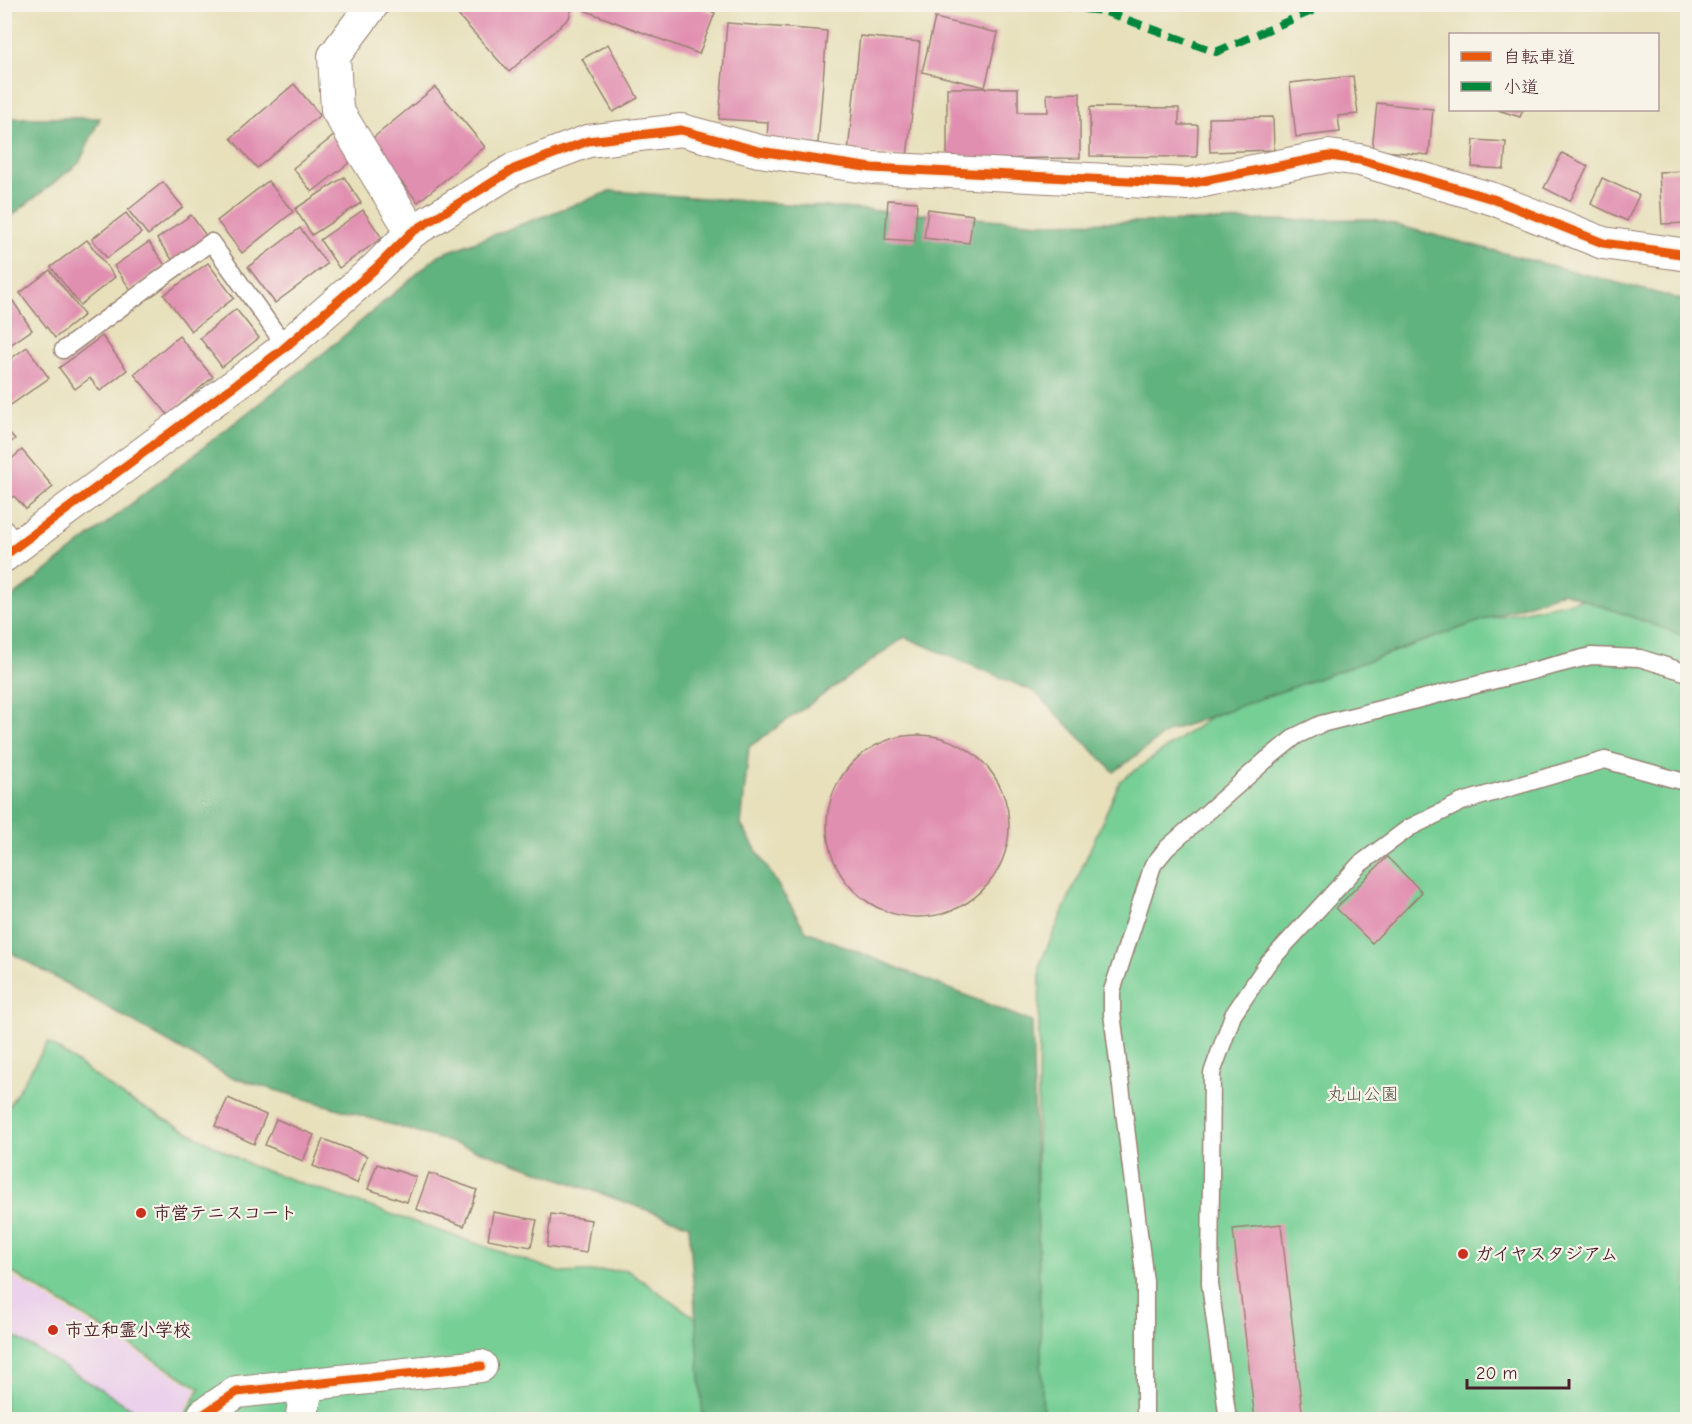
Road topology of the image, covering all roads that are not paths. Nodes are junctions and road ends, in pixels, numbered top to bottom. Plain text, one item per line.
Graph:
1 (373, 4) edge
2 (412, 232) junction
3 (1688, 255) edge
4 (286, 346) junction
5 (63, 350) dead end
6 (9, 543) edge
7 (1688, 673) edge
8 (1688, 783) edge
9 (481, 1366) dead end
10 (307, 1387) junction
11 (202, 1419) edge
12 (301, 1419) edge
13 (1146, 1419) edge
14 (1228, 1419) edge

1 - 2 street
2 - 3 street
2 - 4 street
4 - 5 lane
4 - 6 street
7 - 13 lane
8 - 14 lane
9 - 10 street
10 - 11 street
10 - 12 street

